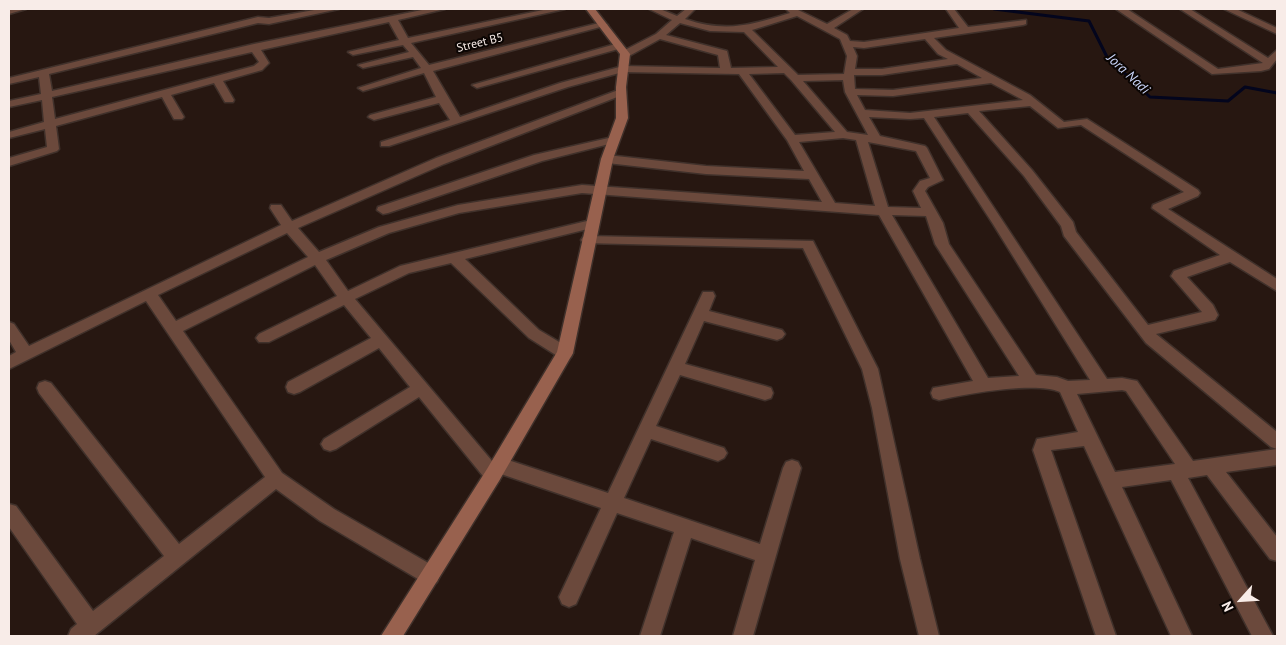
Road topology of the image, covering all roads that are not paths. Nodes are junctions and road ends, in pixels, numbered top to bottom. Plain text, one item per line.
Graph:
1 (21, 9) edge
2 (257, 9) edge
3 (334, 9) edge
4 (440, 9) edge
5 (560, 9) edge
6 (590, 9) edge
7 (653, 9) edge
8 (691, 9) edge
9 (860, 9) edge
10 (950, 9) edge
11 (1121, 9) edge
12 (1184, 9) edge
13 (1229, 9) edge
14 (9, 11) edge
15 (794, 11) edge
16 (392, 18) junction
17 (258, 20) junction
18 (679, 20) junction
19 (1023, 22) dead end
20 (604, 25) junction
21 (827, 28) junction
22 (746, 29) junction
23 (966, 30) junction
24 (1277, 31) edge
25 (659, 36) junction
26 (928, 37) junction
27 (404, 40) junction
28 (846, 43) junction
29 (254, 47) junction
30 (353, 52) dead end
31 (1277, 53) edge
32 (415, 54) junction
33 (622, 56) junction
34 (959, 61) junction
35 (1269, 63) junction
36 (363, 65) dead end
37 (427, 69) junction
38 (726, 70) junction
39 (742, 71) junction
40 (44, 72) junction
41 (791, 74) junction
42 (849, 75) junction
43 (217, 79) junction
44 (995, 79) junction
45 (9, 81) edge
46 (477, 85) dead end
47 (363, 88) dead end
48 (621, 92) junction
49 (850, 92) junction
50 (165, 93) junction
51 (45, 96) junction
52 (442, 99) junction
53 (229, 100) dead end
54 (1032, 102) junction
55 (9, 104) edge
56 (972, 109) junction
57 (860, 113) junction
58 (927, 114) junction
59 (178, 117) dead end
60 (374, 117) dead end
61 (457, 122) junction
62 (49, 124) junction
63 (9, 135) edge
64 (843, 135) junction
65 (861, 137) junction
66 (792, 139) junction
67 (876, 139) junction
68 (613, 140) junction
69 (385, 144) dead end
70 (607, 159) junction
71 (9, 162) edge
72 (812, 175) junction
73 (601, 192) junction
74 (831, 207) junction
75 (276, 208) dead end
76 (382, 210) dead end
77 (883, 211) junction
78 (930, 212) junction
79 (591, 224) junction
80 (288, 227) junction
81 (588, 240) junction
82 (1232, 256) junction
83 (317, 258) junction
84 (455, 258) junction
85 (1277, 286) edge
86 (149, 292) junction
87 (708, 296) dead end
88 (346, 298) junction
89 (700, 314) junction
90 (9, 328) edge
91 (174, 329) junction
92 (1145, 331) junction
93 (778, 334) dead end
94 (264, 338) dead end
95 (381, 340) junction
96 (565, 353) junction
97 (26, 355) junction
98 (9, 363) edge
99 (675, 367) junction
100 (1032, 382) junction
101 (983, 384) junction
102 (1102, 386) junction
103 (294, 387) dead end
104 (45, 388) dead end
105 (421, 388) junction
106 (1066, 388) junction
107 (765, 393) dead end
108 (939, 393) dead end
109 (646, 430) junction
110 (1091, 438) junction
111 (1277, 442) edge
112 (330, 444) dead end
113 (718, 452) dead end
114 (1273, 463) edge
115 (1212, 467) junction
116 (792, 468) dead end
117 (496, 470) junction
118 (1182, 471) junction
119 (276, 479) junction
120 (1111, 481) junction
121 (613, 502) junction
122 (9, 512) edge
123 (685, 527) junction
124 (1277, 552) edge
125 (767, 555) junction
126 (177, 557) junction
127 (430, 575) junction
128 (569, 597) dead end
129 (85, 631) edge
130 (391, 636) edge
131 (650, 636) edge
132 (743, 636) edge
133 (928, 636) edge
134 (1106, 636) edge
135 (1182, 636) edge
136 (1263, 636) edge

1 - 14 street
2 - 17 street
3 - 17 street
4 - 16 street
5 - 27 street
6 - 20 street
7 - 18 street
8 - 18 street
9 - 21 street
10 - 23 street
11 - 35 street
12 - 35 street
13 - 24 street
15 - 21 street
15 - 22 street
16 - 27 street
16 - 29 street
17 - 40 street
18 - 22 street
18 - 25 street
19 - 23 street
20 - 33 street
20 - 37 street, Street B5
21 - 28 street
22 - 41 street
23 - 26 street
25 - 33 street
25 - 38 street
26 - 28 street
26 - 34 street
27 - 30 street
27 - 32 street
28 - 42 street
29 - 43 street
29 - 51 street
31 - 35 street
32 - 36 street
32 - 37 street
33 - 38 street
33 - 46 street
33 - 48 street
33 - 61 street
34 - 42 street
34 - 44 street
37 - 47 street, Street B5
37 - 52 street
38 - 39 street
39 - 41 street
39 - 66 street
40 - 45 street
40 - 51 street
41 - 42 street
41 - 64 street
42 - 49 street
43 - 50 street
43 - 53 street
44 - 49 street
44 - 54 street
48 - 68 street
48 - 80 street
49 - 57 street
50 - 59 street
50 - 62 street
51 - 55 street
51 - 62 street
52 - 60 street
52 - 61 street
54 - 56 street
54 - 82 street
56 - 58 street
56 - 92 street
57 - 58 street
57 - 67 street
58 - 102 street
61 - 69 street
62 - 63 street
62 - 71 street
64 - 65 street
64 - 66 street
65 - 67 street
65 - 77 street
66 - 72 street
67 - 78 street
68 - 70 street
68 - 76 street
70 - 72 street
70 - 73 street
72 - 74 street
73 - 74 street
73 - 79 street
73 - 83 street
74 - 77 street
75 - 80 street
77 - 78 street
77 - 101 street
78 - 100 street
79 - 81 street
79 - 84 street
80 - 83 street
80 - 86 street
81 - 96 street
81 - 133 street
82 - 85 street
82 - 92 street
83 - 88 street
83 - 91 street
84 - 88 street
84 - 96 street
86 - 91 street
86 - 97 street
87 - 89 street
88 - 94 street
88 - 95 street
89 - 93 street
89 - 99 street
90 - 97 street
91 - 119 street
92 - 111 street
95 - 103 street
95 - 105 street
96 - 117 street
97 - 98 street
99 - 107 street
99 - 109 street
100 - 101 street
100 - 106 street
101 - 108 street
102 - 106 street
102 - 118 street
104 - 126 street
105 - 112 street
105 - 117 street
106 - 110 street
109 - 113 street
109 - 121 street
110 - 120 street
110 - 134 street
114 - 115 street
115 - 118 street
115 - 124 street
116 - 125 street
117 - 121 street
117 - 127 street
118 - 120 street
118 - 136 street
119 - 126 street
119 - 127 street
120 - 135 street
121 - 123 street
121 - 128 street
122 - 129 street
123 - 125 street
123 - 131 street
125 - 132 street
126 - 129 street
127 - 130 street

